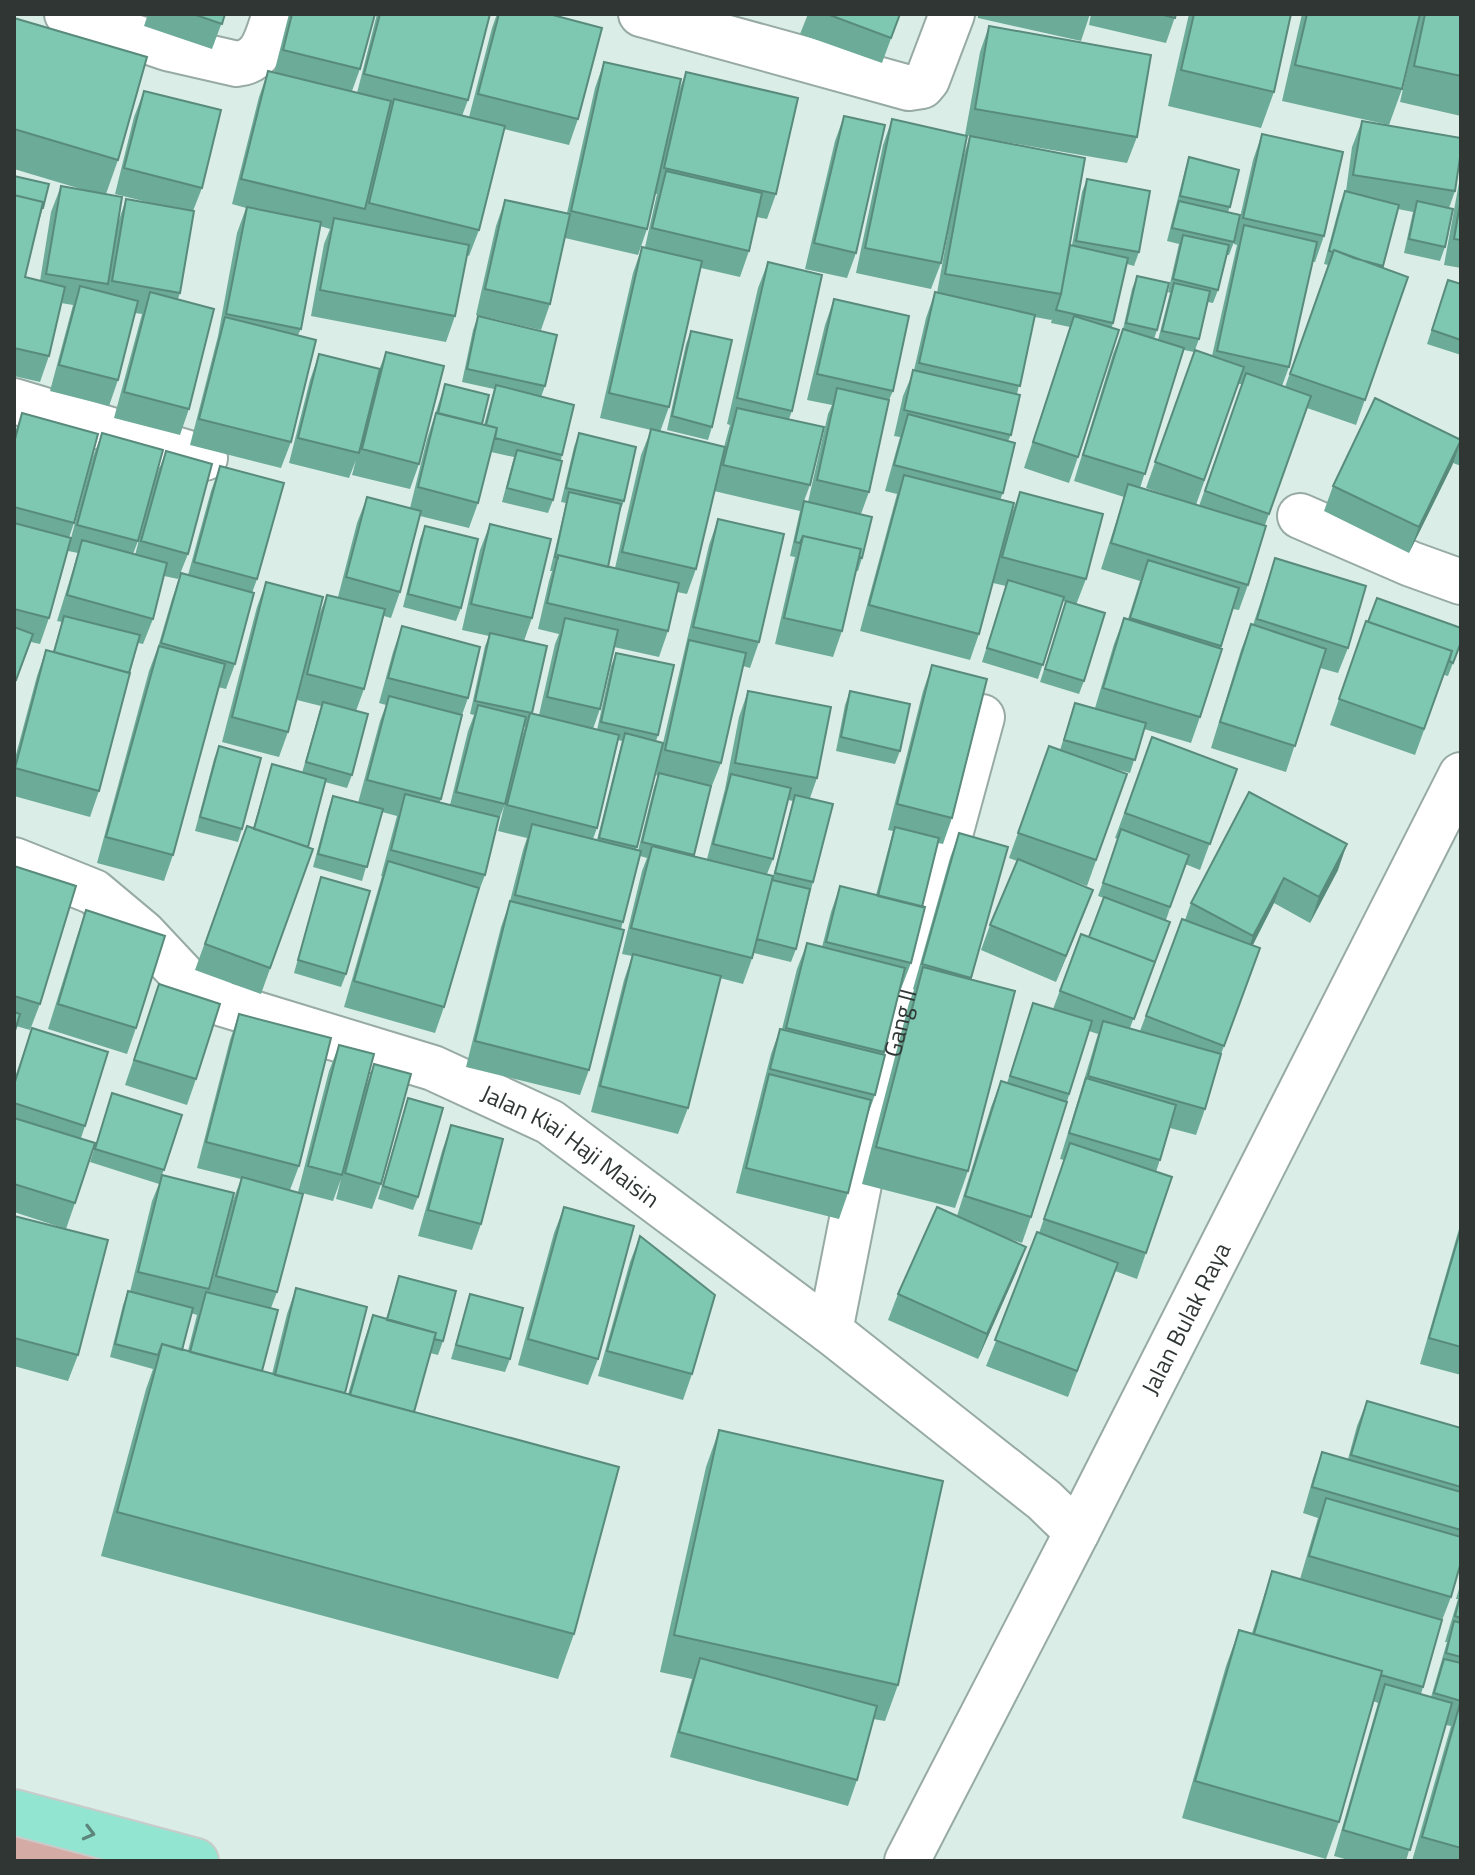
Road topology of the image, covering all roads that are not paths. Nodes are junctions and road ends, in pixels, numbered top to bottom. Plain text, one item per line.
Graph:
1 (67, 14) edge
2 (275, 14) edge
3 (641, 14) edge
4 (952, 14) edge
5 (15, 404) edge
6 (205, 458) edge
7 (1300, 516) dead end
8 (1461, 582) edge
9 (982, 717) edge
10 (1461, 775) edge
11 (14, 860) edge
12 (830, 1331) junction
13 (1077, 1532) junction
14 (14, 1812) edge
15 (196, 1861) edge
16 (907, 1861) edge

1 - 2 street
3 - 4 street
5 - 6 street
7 - 8 street
9 - 12 street, Gang II
10 - 13 street, Jalan Bulak Raya
11 - 12 street, Jalan Kiai Haji Maisin
12 - 13 street, Jalan Kiai Haji Maisin
13 - 16 street, Jalan Bulak Raya
14 -> 15 main road

